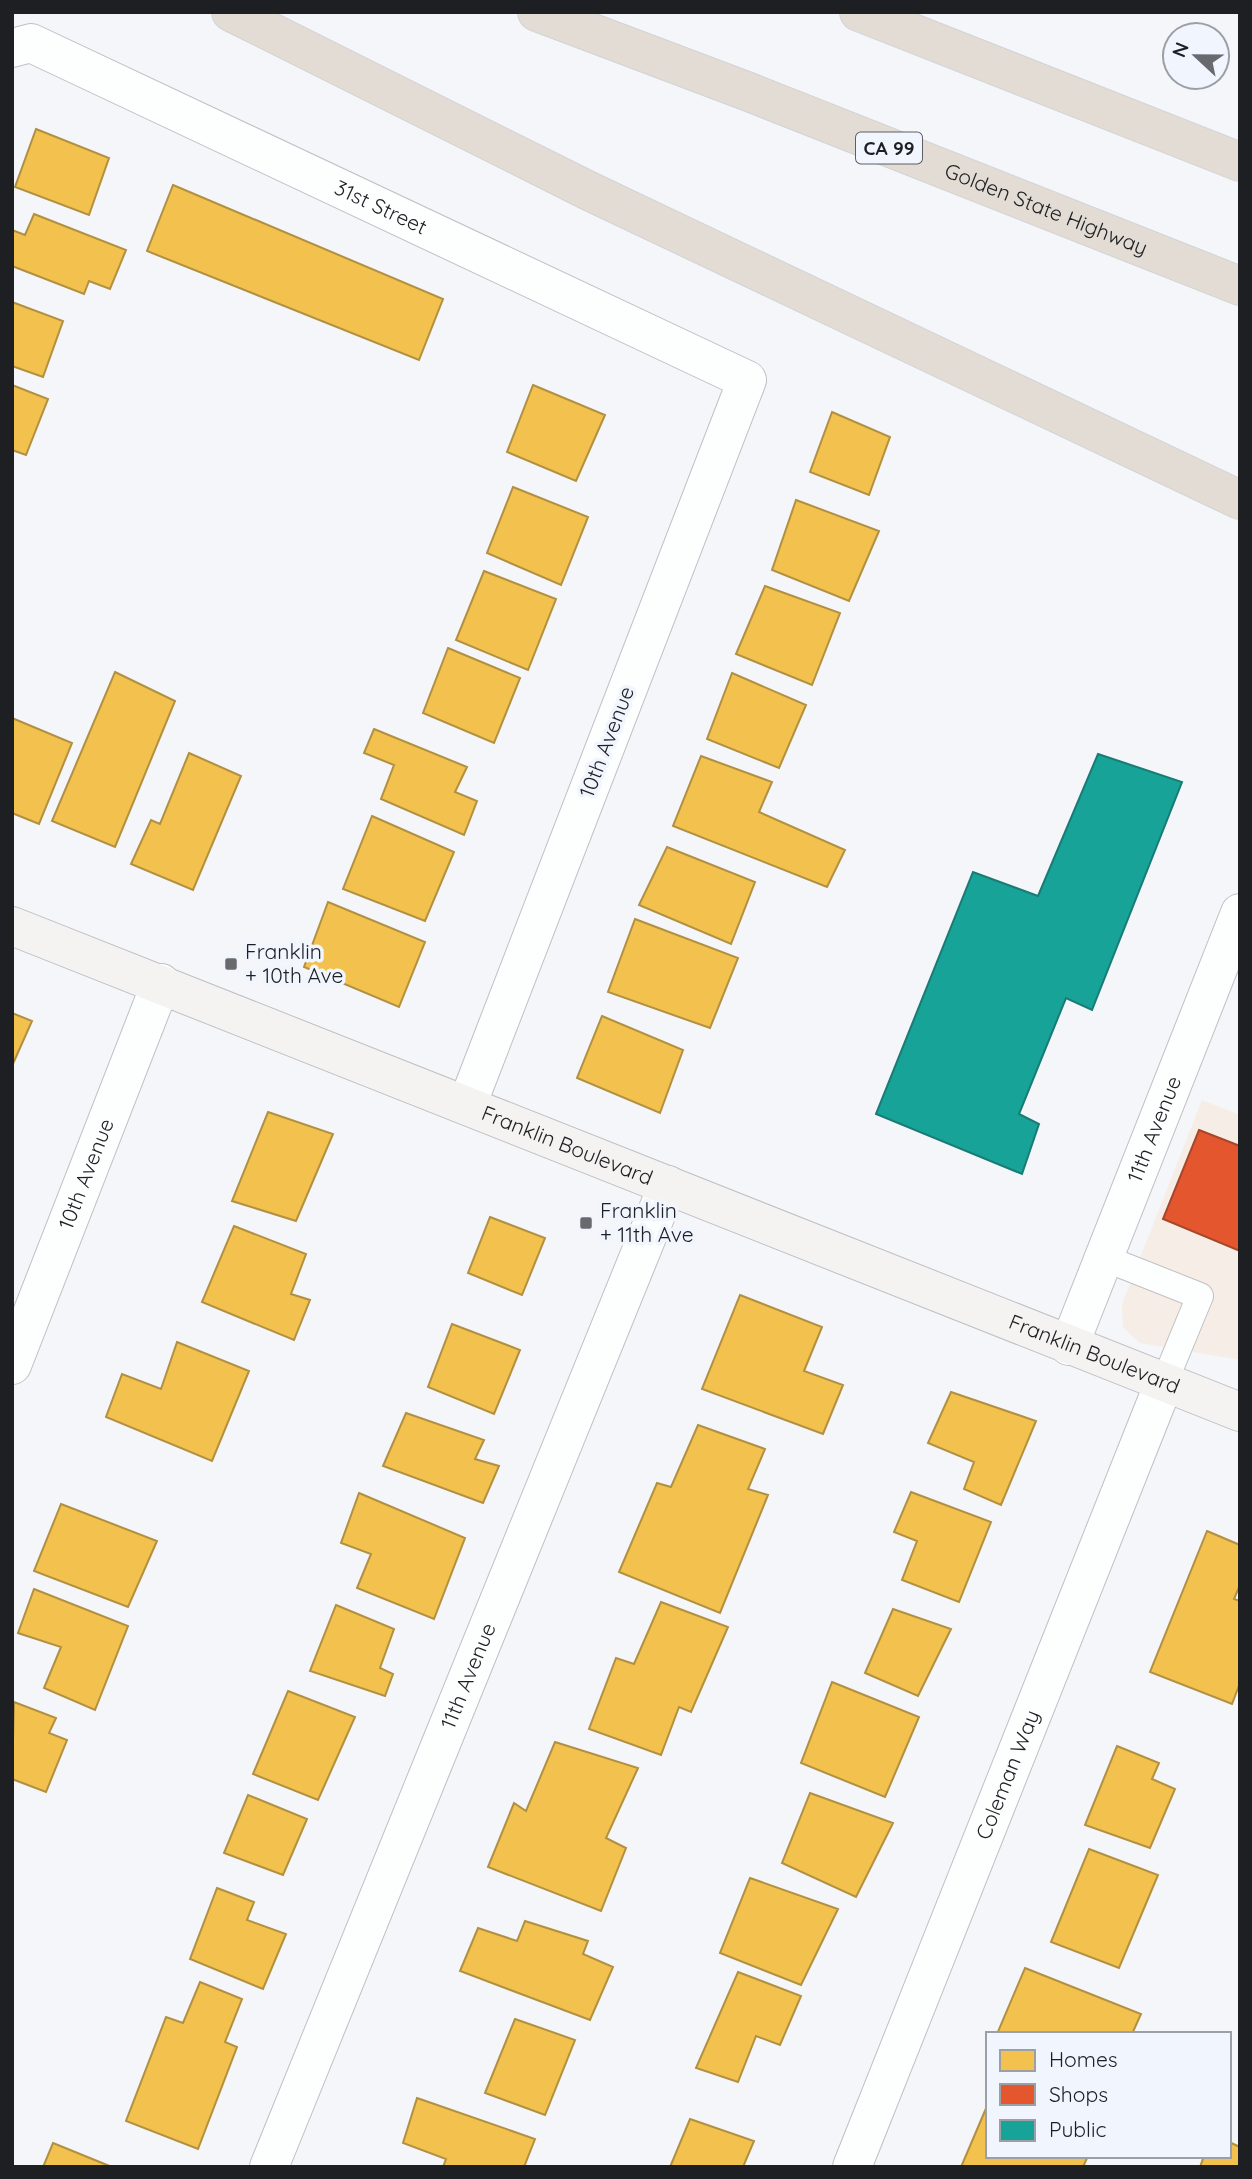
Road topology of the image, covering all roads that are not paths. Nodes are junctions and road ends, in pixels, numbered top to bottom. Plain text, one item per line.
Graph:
1 (231, 12) edge
2 (537, 12) edge
3 (859, 12) edge
4 (12, 48) edge
5 (1240, 162) edge
6 (1240, 286) edge
7 (747, 380) joint
8 (1240, 500) edge
9 (1240, 913) edge
10 (12, 926) edge
11 (161, 983) junction
12 (467, 1105) junction
13 (668, 1185) junction
14 (1104, 1258) junction
15 (1069, 1346) junction
16 (12, 1365) edge
17 (1164, 1383) junction
18 (1240, 1412) edge
19 (268, 2167) edge
20 (852, 2167) edge

1 - 8 highway
2 - 6 highway, Golden State Highway / CA 99
3 - 5 highway
4 - 7 street, 31st Street
7 - 12 street, 10th Avenue
9 - 14 street, 11th Avenue
10 - 11 main road, Franklin Boulevard
11 - 12 main road, Franklin Boulevard
11 - 16 street, 10th Avenue
12 - 13 main road, Franklin Boulevard
13 - 15 main road, Franklin Boulevard
13 - 19 street, 11th Avenue
14 - 15 street, 11th Avenue
14 - 17 lane
15 - 17 main road, Franklin Boulevard
17 - 18 main road, Franklin Boulevard
17 - 20 street, Coleman Way

